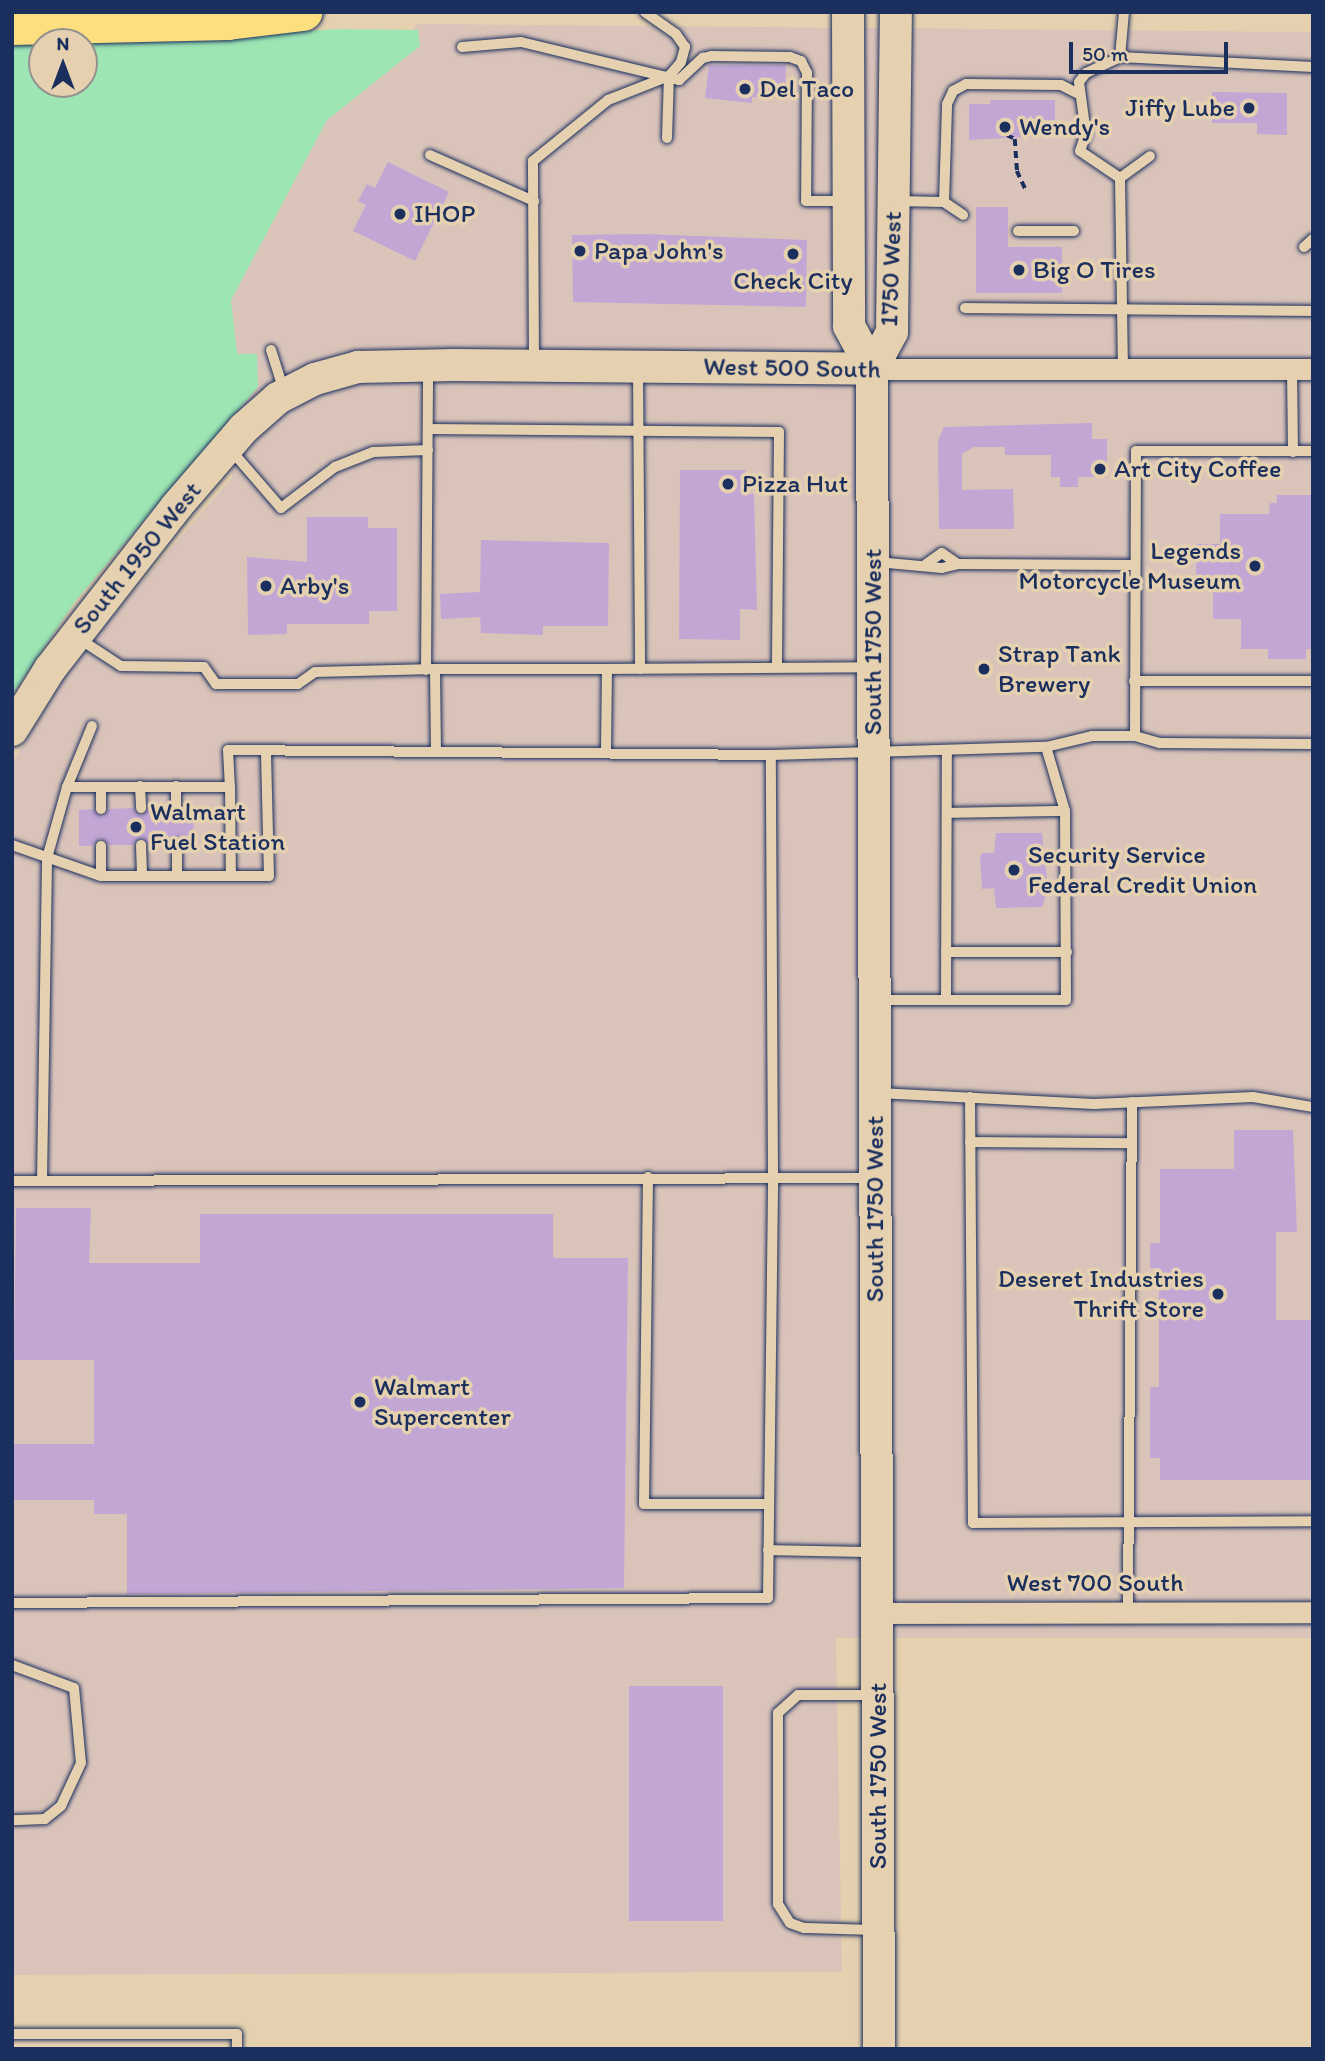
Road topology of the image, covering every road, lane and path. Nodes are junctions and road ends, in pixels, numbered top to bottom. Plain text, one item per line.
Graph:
1 (303, 12) edge
2 (645, 12) edge
3 (848, 12) edge
4 (896, 12) edge
5 (1124, 12) edge
6 (12, 26) edge
7 (462, 47) dead end
8 (1120, 57) junction
9 (1313, 67) edge
10 (669, 76) junction
11 (1079, 94) junction
12 (1007, 135) dead end
13 (667, 138) dead end
14 (430, 155) dead end
15 (1150, 156) dead end
16 (1120, 178) junction
17 (1027, 192) dead end
18 (534, 201) junction
19 (847, 201) junction
20 (894, 201) junction
21 (944, 202) junction
22 (963, 215) dead end
23 (1018, 230) dead end
24 (1074, 231) dead end
25 (1122, 307) junction
26 (965, 308) dead end
27 (1313, 311) edge
28 (271, 350) dead end
29 (534, 365) junction
30 (428, 366) junction
31 (638, 366) junction
32 (872, 369) junction
33 (1303, 369) edge
34 (1123, 370) junction
35 (281, 396) junction
36 (428, 429) junction
37 (638, 430) junction
38 (228, 447) junction
39 (428, 450) junction
40 (1293, 452) junction
41 (1313, 452) edge
42 (872, 562) junction
43 (1135, 565) junction
44 (74, 636) junction
45 (777, 667) junction
46 (873, 667) junction
47 (607, 669) junction
48 (640, 669) junction
49 (431, 670) junction
50 (1134, 681) junction
51 (1313, 681) edge
52 (92, 726) dead end
53 (12, 730) edge
54 (1135, 736) junction
55 (1313, 744) edge
56 (1046, 747) junction
57 (266, 750) junction
58 (436, 752) junction
59 (873, 752) junction
60 (947, 752) junction
61 (606, 753) junction
62 (771, 755) junction
63 (140, 786) junction
64 (176, 786) junction
65 (67, 787) junction
66 (102, 787) junction
67 (230, 787) junction
68 (176, 807) dead end
69 (141, 808) dead end
70 (102, 809) dead end
71 (1065, 811) junction
72 (947, 813) junction
73 (12, 845) edge
74 (142, 845) dead end
75 (177, 845) dead end
76 (102, 846) dead end
77 (47, 858) junction
78 (142, 875) junction
79 (102, 876) junction
80 (177, 876) junction
81 (231, 876) junction
82 (946, 952) junction
83 (1067, 952) junction
84 (874, 1000) junction
85 (946, 1000) junction
86 (875, 1093) junction
87 (970, 1097) junction
88 (1132, 1102) junction
89 (1313, 1107) edge
90 (971, 1142) junction
91 (1132, 1143) junction
92 (773, 1176) junction
93 (648, 1177) junction
94 (875, 1178) junction
95 (12, 1181) edge
96 (42, 1181) junction
97 (767, 1504) junction
98 (1313, 1521) edge
99 (1128, 1525) junction
100 (768, 1550) junction
101 (877, 1553) junction
102 (12, 1604) edge
103 (1128, 1610) junction
104 (1313, 1612) edge
105 (878, 1613) junction
106 (12, 1665) edge
107 (878, 1695) junction
108 (12, 1820) edge
109 (879, 1930) junction
110 (12, 2034) edge
111 (237, 2049) edge
112 (880, 2049) edge

1 - 6 highway
2 - 10 lane
3 - 19 main road, 1750 West
4 - 20 main road, 1750 West
5 - 8 lane
7 - 10 lane
8 - 9 lane
8 - 11 lane
10 - 13 lane
10 - 18 lane
10 - 19 lane
11 - 16 lane
11 - 21 lane
12 - 17 path
14 - 18 lane
15 - 16 lane
16 - 25 lane
18 - 29 lane
19 - 32 main road, 1750 West
20 - 21 lane
20 - 32 main road, 1750 West
21 - 22 lane
23 - 24 lane
25 - 26 lane
25 - 27 lane
25 - 34 lane
28 - 35 lane
29 - 30 main road, West 500 South
29 - 31 main road, West 500 South
30 - 35 main road, West 500 South
30 - 36 lane
31 - 32 main road, West 500 South
31 - 37 lane
32 - 34 street, West 500 South
32 - 42 main road, South 1750 West
33 - 34 street, West 500 South
33 - 40 lane
35 - 38 main road, South 1950 West
36 - 37 lane
36 - 39 lane
37 - 45 lane
37 - 48 lane
38 - 39 lane
38 - 44 main road, South 1950 West
39 - 49 lane
40 - 41 lane
40 - 43 lane
42 - 43 lane
42 - 46 main road, South 1750 West
43 - 50 lane
44 - 49 lane
44 - 53 main road, South 1950 West
45 - 46 lane
45 - 48 lane
46 - 59 main road, South 1750 West
47 - 48 lane
47 - 49 lane
47 - 61 lane
49 - 58 lane
50 - 51 lane
50 - 54 lane
52 - 65 lane
54 - 55 lane
54 - 56 lane
56 - 60 lane
56 - 71 lane
57 - 58 lane
57 - 67 lane
57 - 81 lane
58 - 61 lane
59 - 60 lane
59 - 62 lane
59 - 84 main road, South 1750 West
60 - 72 lane
61 - 62 lane
62 - 92 lane
63 - 64 lane
63 - 66 lane
63 - 69 lane
64 - 67 lane
64 - 68 lane
65 - 66 lane
65 - 77 lane
66 - 70 lane
67 - 81 lane
71 - 72 lane
71 - 83 lane
72 - 82 lane
73 - 77 lane
74 - 78 lane
75 - 80 lane
76 - 79 lane
77 - 79 lane
77 - 96 lane
78 - 79 lane
78 - 80 lane
80 - 81 lane
82 - 83 lane
82 - 85 lane
83 - 85 lane
84 - 85 lane
84 - 86 main road, South 1750 West
86 - 87 lane
86 - 94 main road, South 1750 West
87 - 88 lane
87 - 90 lane
88 - 89 lane
88 - 91 lane
90 - 91 lane
90 - 99 lane
91 - 99 lane
92 - 93 lane
92 - 94 lane
92 - 97 lane
93 - 96 lane
93 - 97 lane
94 - 101 main road, South 1750 West
95 - 96 lane
97 - 100 lane
98 - 99 lane
99 - 103 lane
100 - 101 lane
100 - 102 lane
101 - 105 main road, South 1750 West
103 - 104 street, West 700 South
103 - 105 street, West 700 South
105 - 107 main road, South 1750 West
106 - 108 lane
107 - 109 main road, South 1750 West
107 - 109 lane
109 - 112 main road, South 1750 West
110 - 111 lane

